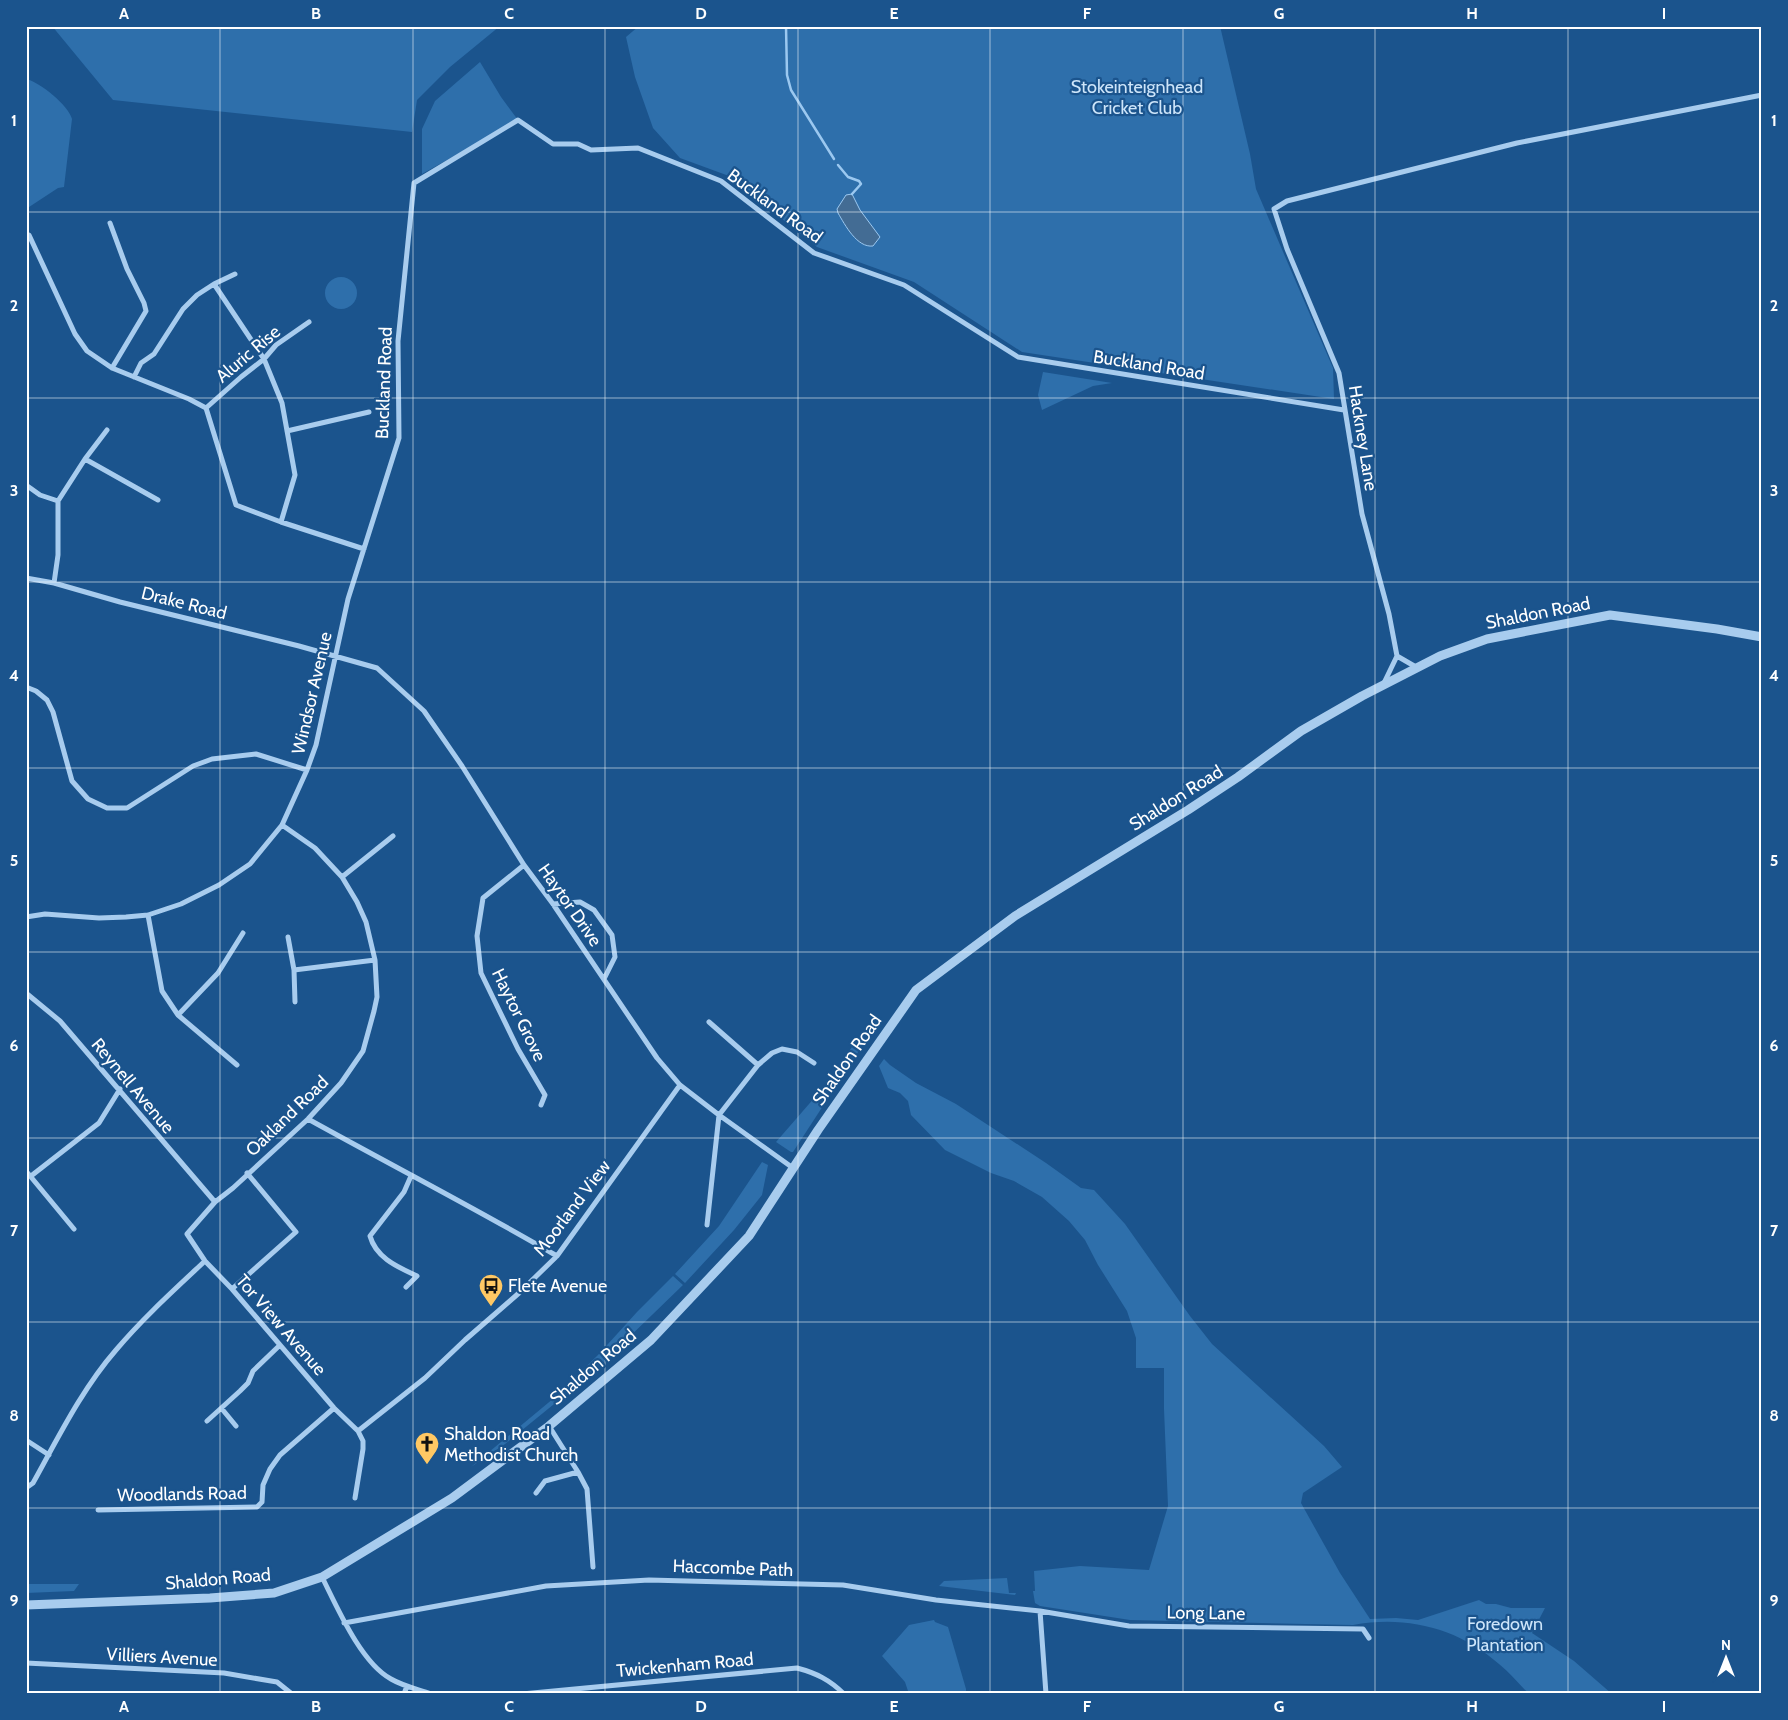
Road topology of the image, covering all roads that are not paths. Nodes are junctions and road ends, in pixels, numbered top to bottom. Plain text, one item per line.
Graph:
1 (1762, 96) edge
2 (110, 223) dead end
3 (29, 235) dead end
4 (234, 274) dead end
5 (214, 284) junction
6 (309, 322) dead end
7 (264, 359) junction
8 (112, 368) junction
9 (134, 378) junction
10 (206, 408) junction
11 (1344, 410) junction
12 (369, 412) dead end
13 (107, 430) dead end
14 (287, 430) junction
15 (85, 459) junction
16 (26, 484) edge
17 (158, 500) dead end
18 (58, 502) junction
19 (281, 522) junction
20 (364, 548) junction
21 (26, 578) edge
22 (54, 582) junction
23 (1762, 637) edge
24 (335, 655) junction
25 (1397, 656) junction
26 (1416, 667) junction
27 (1383, 685) junction
28 (26, 687) edge
29 (307, 770) junction
30 (282, 825) junction
31 (394, 836) dead end
32 (524, 865) junction
33 (342, 877) junction
34 (553, 904) junction
35 (148, 915) junction
36 (26, 917) edge
37 (244, 933) dead end
38 (288, 937) dead end
39 (375, 960) junction
40 (294, 970) junction
41 (604, 979) junction
42 (26, 993) edge
43 (295, 1002) dead end
44 (178, 1015) junction
45 (709, 1022) dead end
46 (814, 1063) dead end
47 (237, 1065) dead end
48 (758, 1066) junction
49 (680, 1085) junction
50 (120, 1089) junction
51 (541, 1105) dead end
52 (718, 1115) junction
53 (308, 1119) junction
54 (792, 1168) junction
55 (26, 1171) edge
56 (247, 1173) junction
57 (30, 1176) junction
58 (411, 1176) junction
59 (215, 1202) junction
60 (707, 1225) dead end
61 (74, 1229) dead end
62 (187, 1234) joint
63 (557, 1256) junction
64 (205, 1261) junction
65 (406, 1286) dead end
66 (232, 1289) junction
67 (280, 1345) junction
68 (334, 1408) junction
69 (222, 1409) junction
70 (207, 1420) dead end
71 (236, 1426) dead end
72 (549, 1426) junction
73 (358, 1431) junction
74 (26, 1440) edge
75 (48, 1455) junction
76 (578, 1472) junction
77 (26, 1488) edge
78 (536, 1493) dead end
79 (355, 1498) dead end
80 (98, 1510) dead end
81 (593, 1567) dead end
82 (322, 1578) junction
83 (26, 1605) edge
84 (1040, 1611) junction
85 (344, 1623) junction
86 (1369, 1638) dead end
87 (26, 1663) edge
88 (407, 1686) junction
89 (292, 1694) edge
90 (404, 1694) edge
91 (431, 1694) edge
92 (522, 1694) edge
93 (844, 1694) edge
94 (1046, 1694) edge

1 - 11 street, Hackney Lane
2 - 8 street
3 - 8 street
4 - 5 street
5 - 7 street
5 - 9 street
6 - 7 street, Aluric Rise
7 - 10 street, Aluric Rise
7 - 14 street
8 - 9 street
9 - 10 street
10 - 19 street
11 - 20 street, Buckland Road
11 - 25 street, Hackney Lane
12 - 14 street
13 - 15 street
14 - 19 street
15 - 17 street
15 - 18 street
16 - 18 street
18 - 22 street
19 - 20 street
20 - 24 street, Windsor Avenue
21 - 22 street, Drake Road
22 - 24 street, Drake Road
23 - 26 street, Shaldon Road
24 - 29 street, Windsor Avenue
24 - 32 street, Haytor Drive
25 - 26 street
25 - 27 street
26 - 27 street, Shaldon Road
27 - 54 street, Shaldon Road
28 - 29 street
29 - 30 street, Windsor Avenue
30 - 33 street, Oakland Road
30 - 35 street, Windsor Avenue
31 - 33 street
32 - 34 street, Haytor Drive
32 - 51 street, Haytor Grove
33 - 39 street, Oakland Road
34 - 41 street, Haytor Drive
34 - 41 street
35 - 36 street, Windsor Avenue
35 - 44 street
37 - 44 street
38 - 40 street
39 - 40 street
39 - 53 street, Oakland Road
40 - 43 street
41 - 49 street, Haytor Drive
42 - 50 street, Reynell Avenue
44 - 47 street
45 - 48 street
46 - 48 street
48 - 52 street
49 - 52 street, Haytor Drive
49 - 63 street, Moorland View
50 - 57 street
50 - 59 street, Reynell Avenue
52 - 54 street, Haytor Drive
52 - 60 street
53 - 56 street, Oakland Road
53 - 58 street
54 - 72 street, Shaldon Road
55 - 57 street
56 - 59 street, Oakland Road
56 - 66 street
57 - 61 street
58 - 63 street
58 - 65 street
59 - 62 street, Oakland Road
62 - 64 street, Tor View Avenue
63 - 73 street, Moorland View
64 - 66 street, Tor View Avenue
64 - 75 street
66 - 67 street, Tor View Avenue
67 - 68 street, Tor View Avenue
67 - 69 street
68 - 73 street, Tor View Avenue
68 - 80 street, Woodlands Road
69 - 70 street
69 - 71 street
72 - 76 street
72 - 82 street, Shaldon Road
73 - 79 street
74 - 75 street
75 - 77 street
76 - 78 street
76 - 81 street
82 - 83 street, Shaldon Road
82 - 85 street
84 - 85 street, Haccombe Path
84 - 86 street, Long Lane
84 - 94 street
85 - 88 street
87 - 89 street, Villiers Avenue
88 - 90 street
88 - 91 street
92 - 93 street, Twickenham Road

